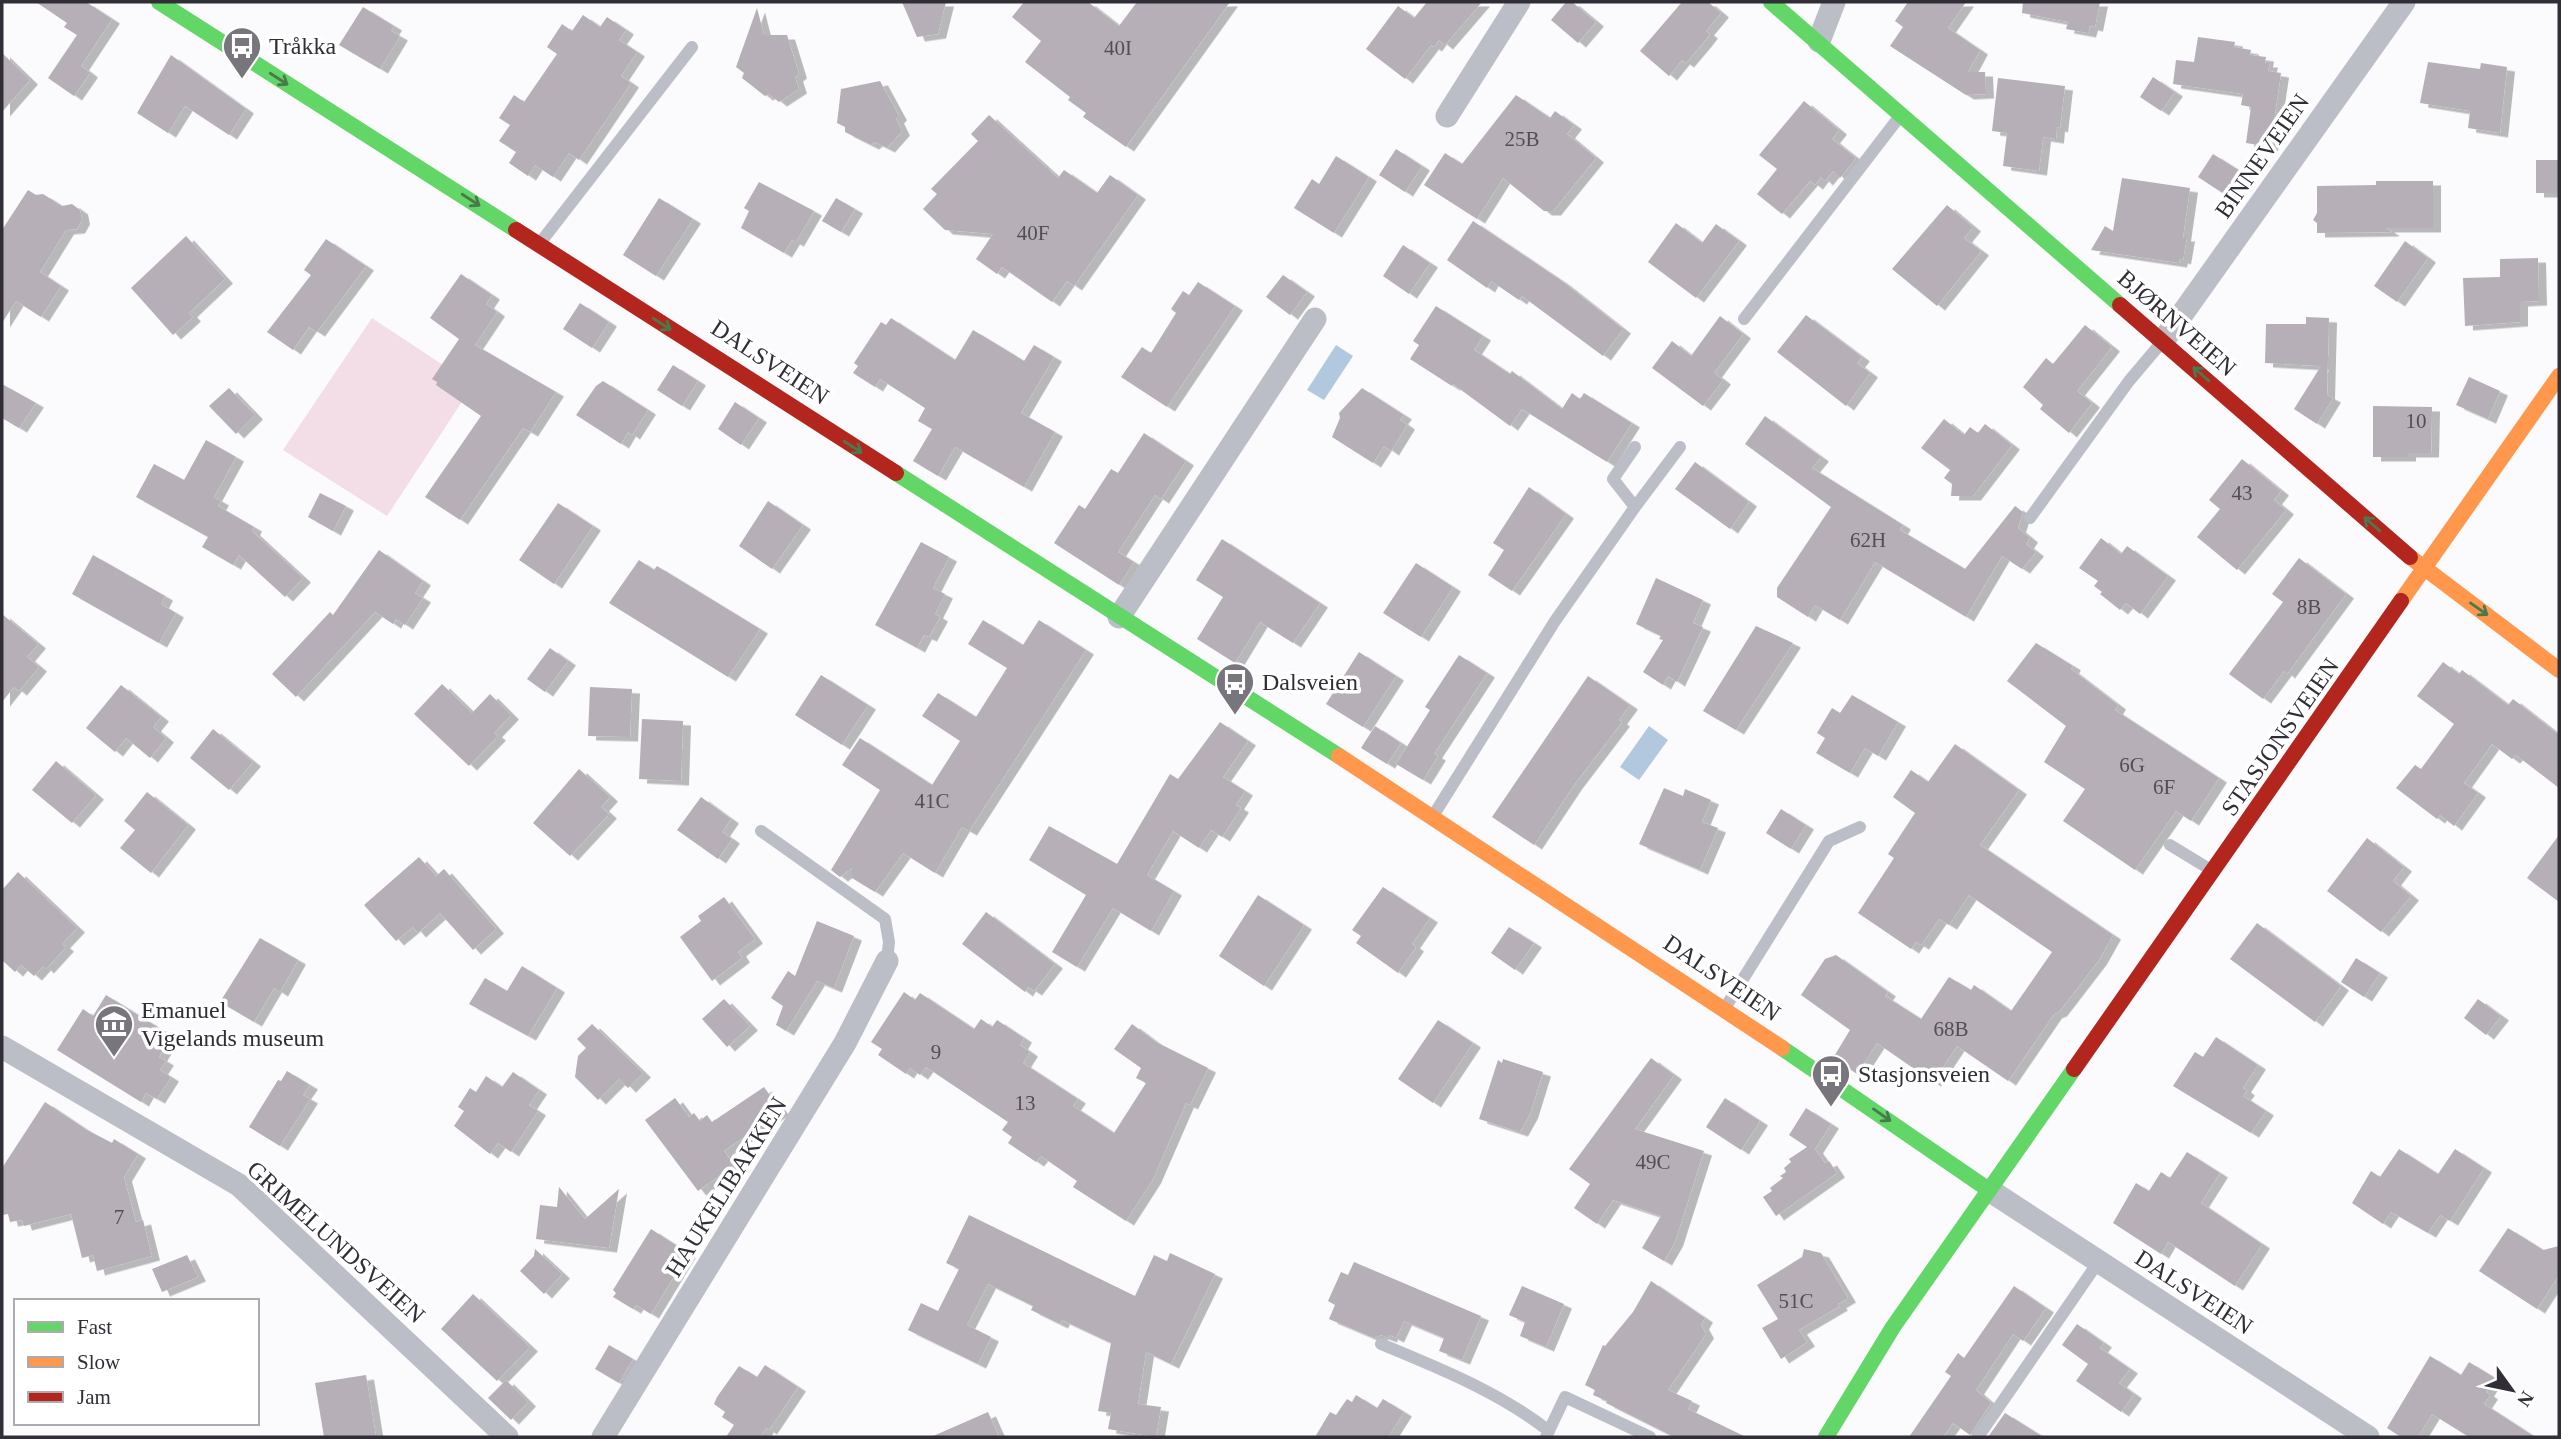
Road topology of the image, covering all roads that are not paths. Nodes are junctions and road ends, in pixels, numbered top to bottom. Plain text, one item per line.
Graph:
1 (159, 2) edge
2 (1519, 2) edge
3 (1772, 2) edge
4 (1834, 2) edge
5 (2404, 2) edge
6 (1819, 41) junction
7 (692, 47) dead end
8 (1902, 113) junction
9 (1447, 116) dead end
10 (539, 244) junction
11 (1315, 319) dead end
12 (1744, 319) dead end
13 (2163, 341) junction
14 (2559, 376) edge
15 (1635, 447) dead end
16 (1680, 447) dead end
17 (1635, 507) junction
18 (2029, 518) dead end
19 (2424, 568) junction
20 (1119, 617) junction
21 (2559, 670) edge
22 (1432, 816) junction
23 (1860, 827) dead end
24 (761, 831) dead end
25 (2170, 845) dead end
26 (2214, 872) junction
27 (887, 961) joint
28 (1723, 1011) junction
29 (2, 1048) edge
30 (1989, 1190) junction
31 (2099, 1261) junction
32 (1381, 1344) dead end
33 (1547, 1434) edge
34 (507, 1437) edge
35 (603, 1437) edge
36 (1650, 1437) edge
37 (1826, 1437) edge
38 (1978, 1437) edge
39 (2368, 1437) edge

1 -> 10 street, DALSVEIEN
2 - 9 street
3 - 6 street, BJØRNVEIEN
4 - 6 street
5 - 13 street, BINNEVEIEN
6 - 8 street, BJØRNVEIEN
7 - 10 lane
8 - 12 lane
8 - 13 street, BJØRNVEIEN
10 -> 20 street, DALSVEIEN
11 - 20 street
13 - 18 lane
19 -> 13 street, BJØRNVEIEN
14 - 19 street, STASJONSVEIEN
15 - 17 lane
16 - 17 lane
17 - 22 lane
19 -> 21 street, BJØRNVEIEN
19 - 26 street, STASJONSVEIEN
20 - 22 street, DALSVEIEN
22 - 28 street, DALSVEIEN
23 - 28 lane
24 - 27 lane
25 - 26 lane
26 - 30 street, STASJONSVEIEN
27 - 35 street, HAUKELIBAKKEN
28 -> 30 street, DALSVEIEN
29 - 34 street, GRIMELUNDSVEIEN
30 - 31 street, DALSVEIEN
30 - 37 street, STASJONSVEIEN
31 - 38 lane
31 - 39 street, DALSVEIEN
32 - 33 lane
33 - 36 lane

